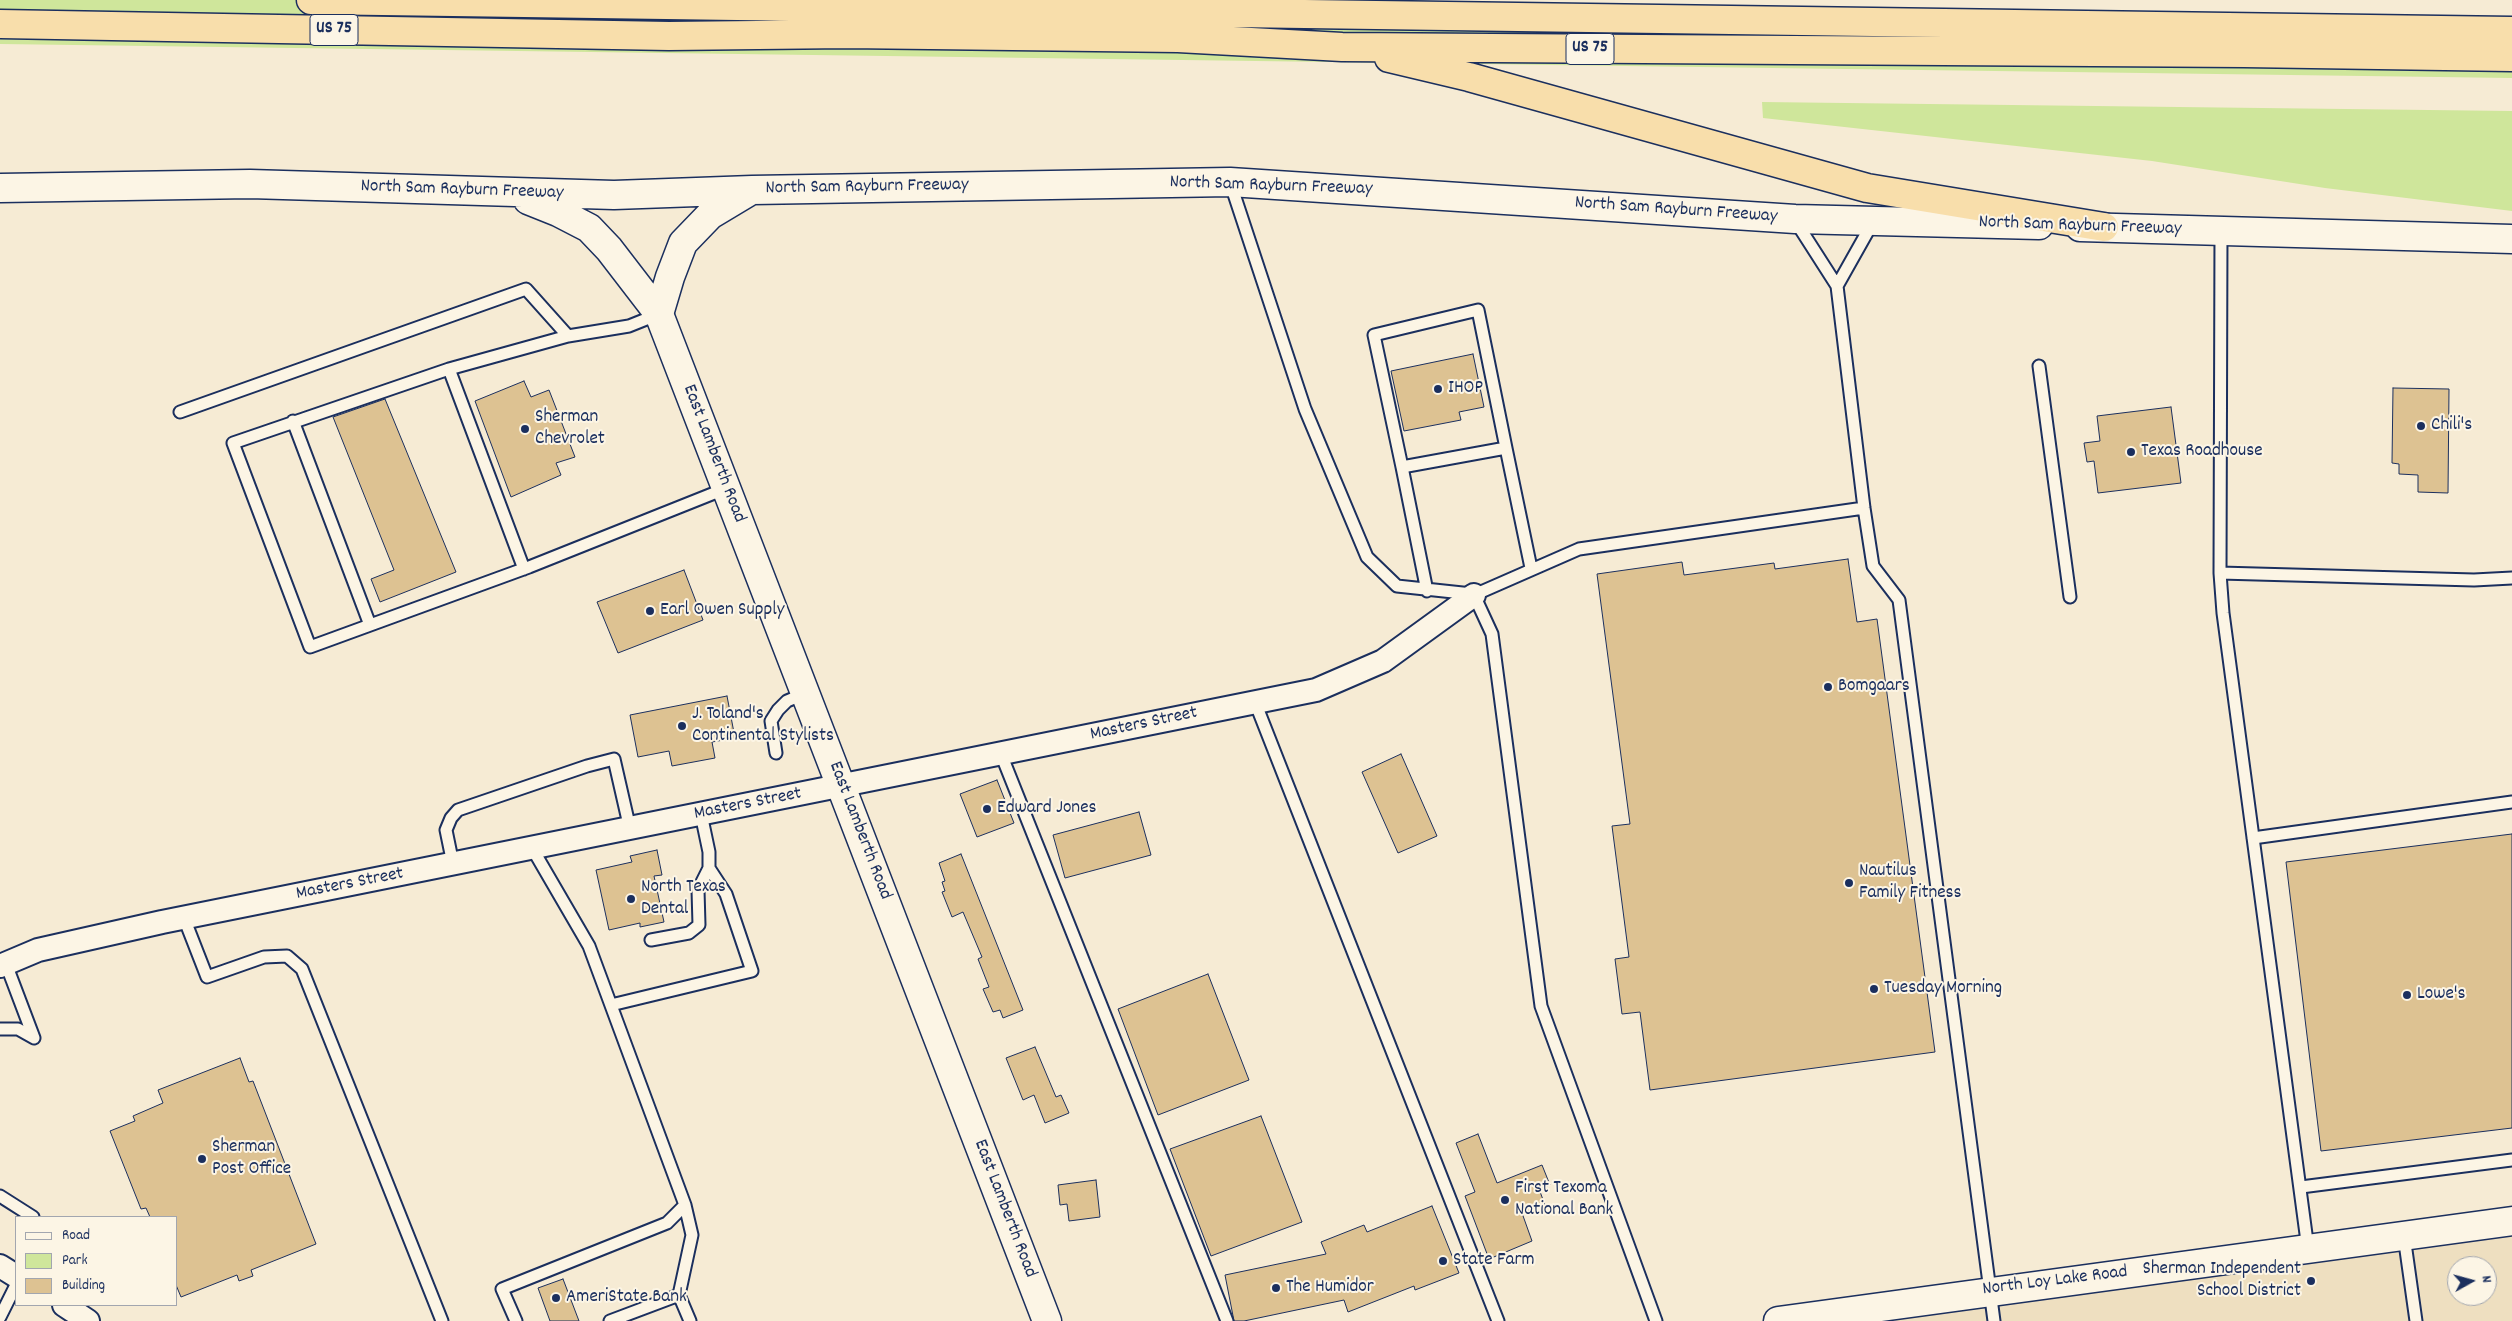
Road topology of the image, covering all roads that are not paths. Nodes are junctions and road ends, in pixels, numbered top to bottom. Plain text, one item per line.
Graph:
1 (311, 0) edge
2 (0, 24) edge
3 (2512, 31) edge
4 (1342, 47) junction
5 (2512, 57) edge
6 (1230, 182) junction
7 (0, 188) edge
8 (752, 190) junction
9 (510, 193) junction
10 (1794, 219) junction
11 (1874, 220) junction
12 (2104, 227) junction
13 (2221, 231) junction
14 (2512, 239) edge
15 (1837, 286) junction
16 (659, 314) junction
17 (568, 336) junction
18 (2039, 366) dead end
19 (449, 369) junction
20 (180, 412) dead end
21 (293, 421) junction
22 (1506, 448) junction
23 (1402, 467) junction
24 (726, 488) junction
25 (1864, 508) junction
26 (1531, 568) junction
27 (524, 569) junction
28 (2220, 573) junction
29 (2512, 578) edge
30 (1427, 591) junction
31 (1474, 595) junction
32 (2070, 597) dead end
33 (370, 625) junction
34 (806, 693) junction
35 (1256, 702) junction
36 (776, 753) dead end
37 (1002, 754) junction
38 (842, 786) junction
39 (2512, 802) edge
40 (702, 814) junction
41 (630, 829) junction
42 (2253, 838) junction
43 (532, 848) junction
44 (453, 864) junction
45 (709, 868) junction
46 (184, 918) junction
47 (650, 940) dead end
48 (3, 965) edge
49 (611, 1005) junction
50 (0, 1029) edge
51 (2512, 1160) edge
52 (2301, 1187) junction
53 (0, 1196) edge
54 (685, 1205) junction
55 (31, 1216) edge
56 (2512, 1221) edge
57 (2404, 1236) junction
58 (2308, 1249) junction
59 (0, 1266) edge
60 (15, 1275) edge
61 (15, 1287) edge
62 (1989, 1291) junction
63 (679, 1295) junction
64 (0, 1320) edge
65 (442, 1321) edge
66 (516, 1321) edge
67 (610, 1321) edge
68 (690, 1321) edge
69 (1047, 1321) edge
70 (1227, 1321) edge
71 (1498, 1321) edge
72 (1656, 1321) edge
73 (1778, 1321) edge
74 (1994, 1321) edge
75 (2416, 1321) edge

1 - 3 highway, US 75
2 - 4 highway, US 75
4 - 5 highway, US 75
4 - 12 highway
6 - 8 main road, North Sam Rayburn Freeway
6 - 10 main road, North Sam Rayburn Freeway
6 - 30 lane
7 - 9 main road, North Sam Rayburn Freeway
8 - 9 main road, North Sam Rayburn Freeway
8 - 16 main road
9 - 16 main road, East Lamberth Road
10 - 11 main road, North Sam Rayburn Freeway
10 - 15 lane
11 - 12 main road, North Sam Rayburn Freeway
11 - 15 lane
12 - 13 main road, North Sam Rayburn Freeway
13 - 14 main road, North Sam Rayburn Freeway
13 - 28 lane
15 - 25 lane
16 - 17 lane
16 - 24 main road, East Lamberth Road
17 - 19 lane
17 - 20 lane
18 - 32 lane
19 - 21 lane
19 - 27 lane
21 - 33 lane
21 - 33 lane
22 - 23 lane
22 - 23 lane
22 - 26 lane
23 - 30 lane
24 - 27 lane
24 - 34 main road, East Lamberth Road
25 - 26 lane
25 - 62 lane
26 - 31 lane
27 - 33 lane
28 - 29 lane
28 - 42 lane
30 - 31 lane
31 - 35 street, Masters Street
31 - 72 lane
34 - 36 lane
34 - 38 main road, East Lamberth Road
35 - 37 street, Masters Street
35 - 71 lane
37 - 38 street, Masters Street
37 - 70 lane
38 - 40 street, Masters Street
38 - 69 main road, East Lamberth Road
39 - 42 lane
40 - 41 street, Masters Street
40 - 45 lane
41 - 43 street, Masters Street
41 - 44 lane
42 - 52 lane
43 - 44 street, Masters Street
43 - 49 lane
44 - 46 street, Masters Street
45 - 47 lane
45 - 49 lane
46 - 48 street, Masters Street
46 - 65 lane
48 - 50 lane
49 - 54 lane
51 - 52 lane
52 - 58 lane
53 - 55 lane
54 - 63 lane
54 - 66 lane
56 - 57 main road, North Loy Lake Road
57 - 58 main road, North Loy Lake Road
57 - 75 lane
58 - 62 main road, North Loy Lake Road
59 - 60 street
61 - 64 lane
62 - 73 main road, North Loy Lake Road
62 - 74 lane
63 - 67 lane
63 - 68 lane

